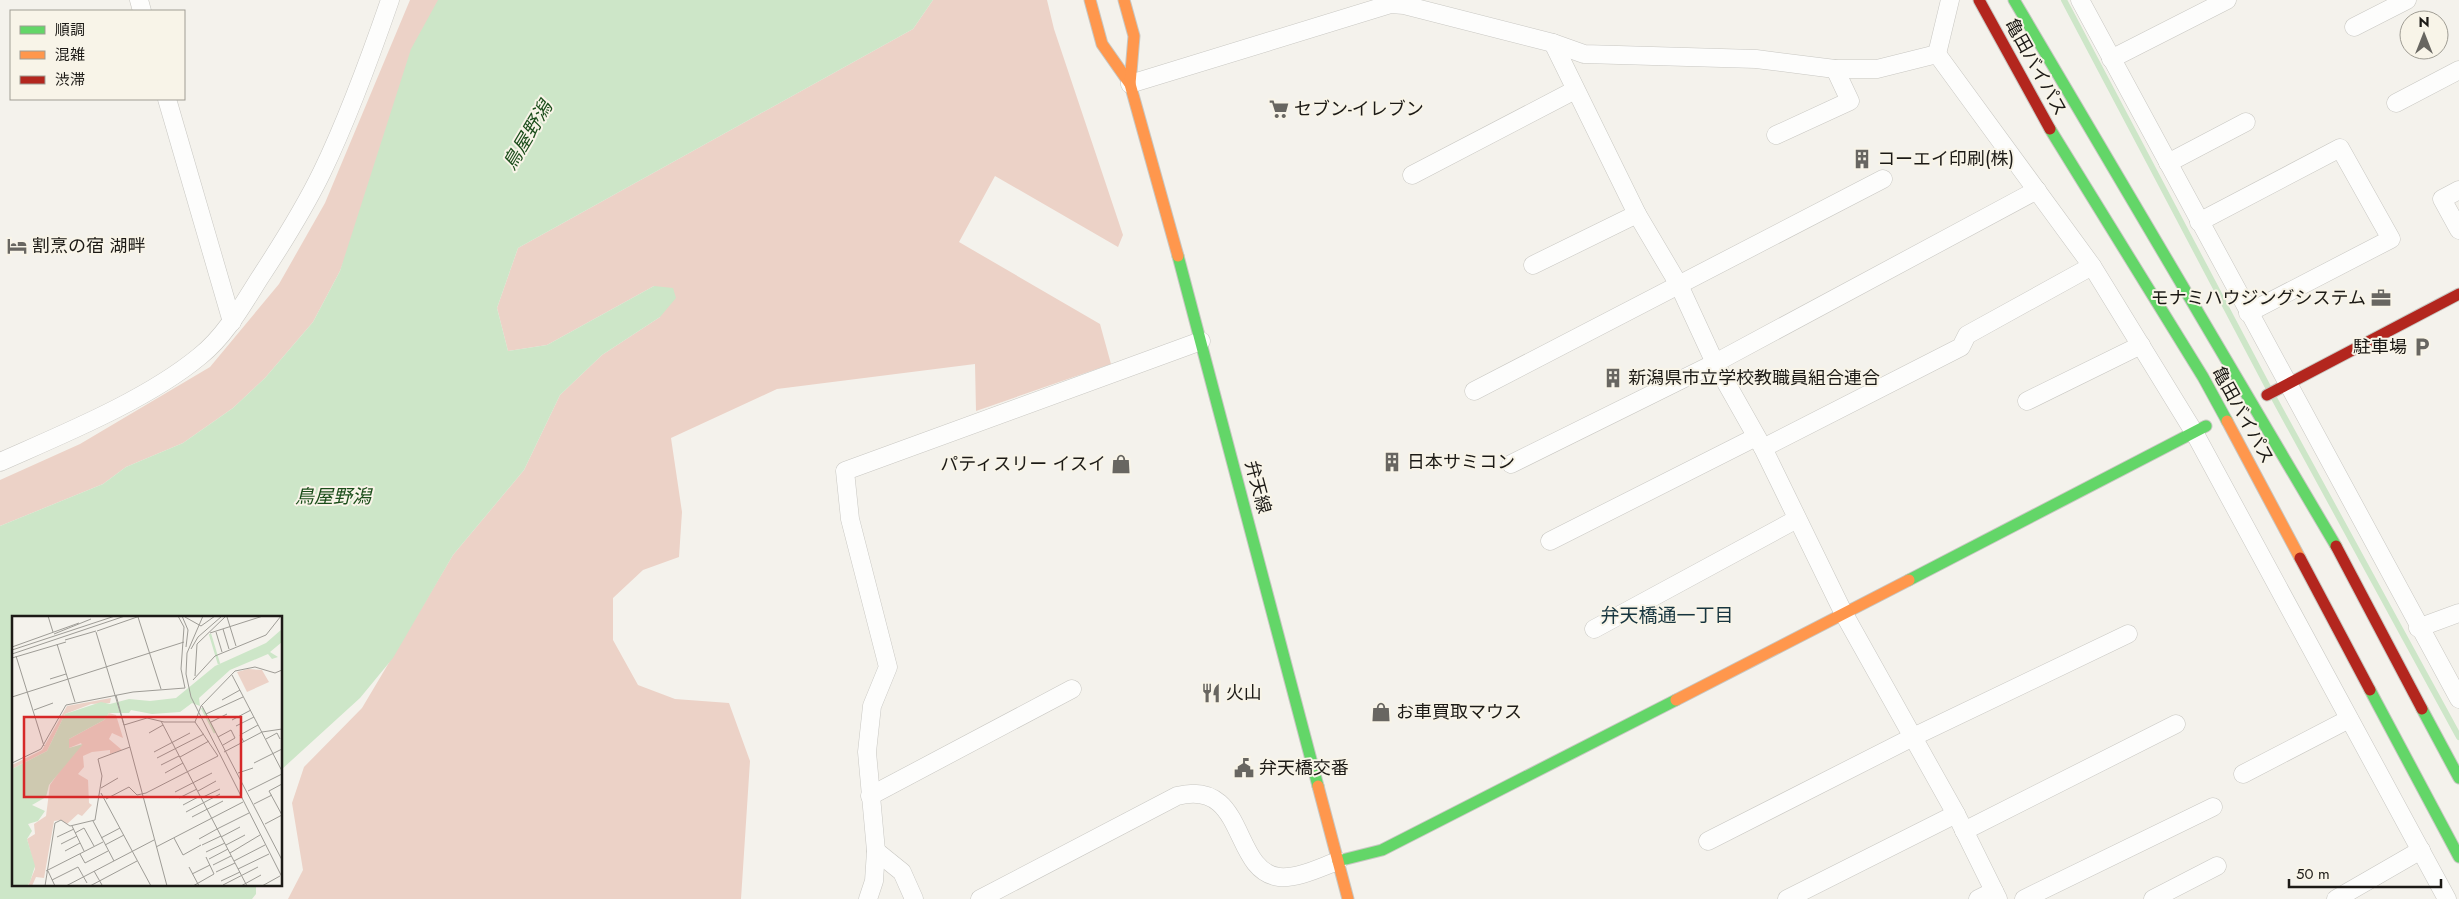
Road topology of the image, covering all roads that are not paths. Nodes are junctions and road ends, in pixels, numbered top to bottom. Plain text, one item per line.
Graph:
1 (390, 0) edge
2 (1090, 0) edge
3 (1124, 0) edge
4 (1950, 0) edge
5 (1979, 0) edge
6 (2014, 0) edge
7 (2080, 0) edge
8 (2226, 0) edge
9 (2407, 0) edge
10 (2354, 27) dead end
11 (1553, 43) junction
12 (1937, 54) junction
13 (2111, 59) junction
14 (1835, 69) junction
15 (2459, 70) edge
16 (1130, 84) junction
17 (1575, 90) junction
18 (167, 100) edge
19 (2396, 103) dead end
20 (2246, 122) dead end
21 (1776, 135) dead end
22 (2168, 163) junction
23 (1412, 175) dead end
24 (1883, 179) dead end
25 (2037, 190) junction
26 (2459, 190) edge
27 (1637, 214) junction
28 (2200, 222) junction
29 (2459, 230) edge
30 (1542, 266) dead end
31 (2092, 266) junction
32 (1679, 285) junction
33 (2459, 294) edge
34 (2248, 313) junction
35 (232, 322) junction
36 (1201, 341) junction
37 (2141, 345) junction
38 (1715, 363) junction
39 (2284, 387) junction
40 (1474, 392) dead end
41 (2267, 395) dead end
42 (2026, 401) dead end
43 (2200, 429) junction
44 (1759, 443) junction
45 (0, 462) edge
46 (1511, 464) dead end
47 (1797, 519) junction
48 (1550, 541) dead end
49 (2459, 613) edge
50 (1844, 614) junction
51 (2418, 628) junction
52 (1594, 629) dead end
53 (2128, 634) dead end
54 (1072, 690) dead end
55 (2459, 699) edge
56 (2349, 719) junction
57 (2176, 724) dead end
58 (1913, 738) junction
59 (2243, 774) dead end
60 (2459, 778) edge
61 (870, 796) junction
62 (2213, 807) dead end
63 (1956, 814) junction
64 (1964, 831) junction
65 (1708, 841) dead end
66 (2421, 850) junction
67 (876, 851) junction
68 (2459, 857) edge
69 (1338, 861) junction
70 (2217, 866) dead end
71 (1996, 895) edge
72 (868, 899) edge
73 (914, 899) edge
74 (980, 899) edge
75 (1348, 899) edge
76 (1787, 899) edge
77 (1978, 899) edge
78 (2024, 899) edge
79 (2154, 899) edge
80 (2336, 899) edge
81 (2447, 899) edge

1 - 35 street
2 - 16 main road
3 - 16 main road
4 - 12 street
5 - 68 main road, 亀田バイパス
6 - 60 main road, 亀田バイパス
7 - 13 street
8 - 13 street
9 - 10 street
11 - 14 street
11 - 16 street
11 - 17 street
12 - 14 street
12 - 25 street
13 - 22 street
14 - 21 street
15 - 19 street
16 - 36 main road, 弁天線
17 - 23 street
17 - 27 street
18 - 35 street
20 - 22 street
22 - 28 street
24 - 32 street
25 - 31 street
25 - 38 street
26 - 29 street
27 - 30 street
27 - 32 street
28 - 34 street
28 - 34 street
31 - 37 street
31 - 44 street
32 - 38 street
32 - 40 street
33 - 39 main road
34 - 39 street
35 - 45 street
36 - 61 street
36 - 69 main road, 弁天線
37 - 42 street
37 - 43 street
38 - 44 street
38 - 46 street
39 - 41 main road
39 - 51 street
43 - 50 main road
43 - 56 street
44 - 47 street
44 - 48 street
47 - 50 street
47 - 52 street
49 - 51 street
50 - 58 street
50 - 69 main road
51 - 55 street
53 - 58 street
54 - 61 street
56 - 59 street
56 - 66 street
57 - 64 street
58 - 63 street
58 - 65 street
61 - 67 street
62 - 78 street
63 - 64 street
63 - 76 street
64 - 71 street
66 - 80 street
66 - 81 street
67 - 72 street
67 - 73 street
69 - 74 street
69 - 75 main road, 弁天線
70 - 79 street
71 - 77 street

